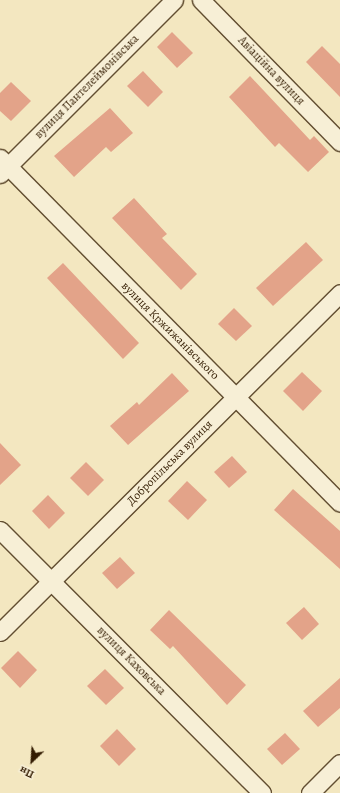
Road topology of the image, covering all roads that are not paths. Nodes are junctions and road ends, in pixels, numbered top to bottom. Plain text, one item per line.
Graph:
1 (174, 0) edge
2 (202, 0) edge
3 (340, 142) edge
4 (3, 166) edge
5 (340, 293) edge
6 (236, 397) junction
7 (340, 503) edge
8 (0, 530) edge
9 (51, 581) junction
10 (0, 632) edge
11 (340, 764) edge
12 (262, 793) edge
13 (310, 793) edge

1 - 4 street, вулиця Пантелеймонівська
2 - 3 street, Авіаційна вулиця
4 - 6 street, вулиця Кржижанівського
5 - 6 street, Добропільська вулиця
6 - 7 street, вулиця Кржижанівського
6 - 9 street, Добропільська вулиця
8 - 9 street, вулиця Каховська
9 - 10 street, Добропільська вулиця
9 - 12 street, вулиця Каховська
11 - 13 street

